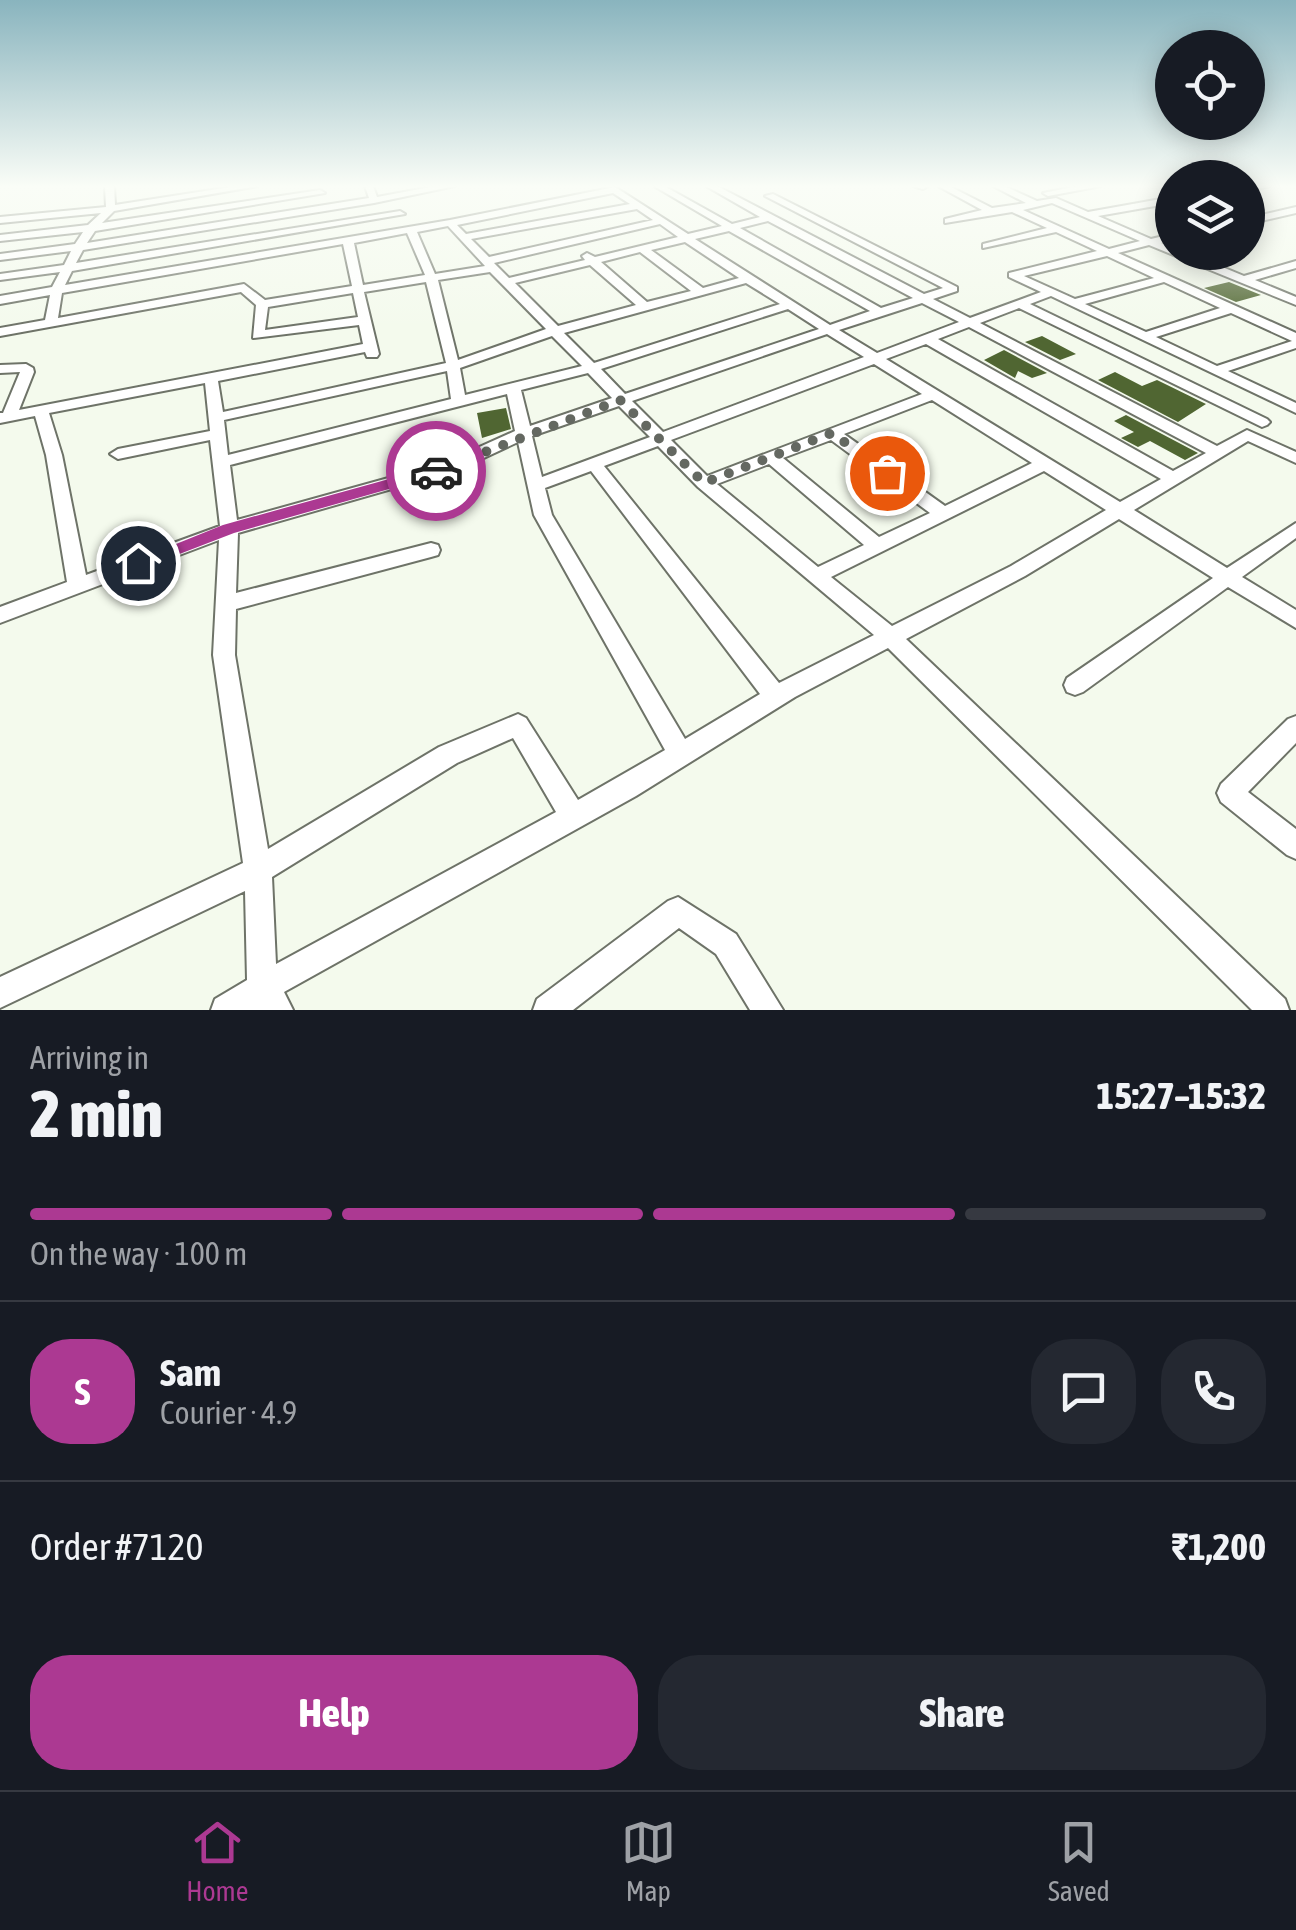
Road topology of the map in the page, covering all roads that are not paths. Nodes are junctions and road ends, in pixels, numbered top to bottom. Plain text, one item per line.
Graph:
1 (44, 233) edge
2 (87, 233) edge
3 (165, 233) edge
4 (277, 233) edge
5 (321, 233) edge
6 (395, 233) edge
7 (412, 233) edge
8 (460, 233) edge
9 (486, 233) edge
10 (560, 233) edge
11 (609, 233) edge
12 (680, 233) edge
13 (711, 233) edge
14 (741, 233) edge
15 (799, 233) edge
16 (843, 233) edge
17 (1043, 233) edge
18 (1064, 233) edge
19 (1129, 233) edge
20 (464, 237) junction
21 (0, 238) edge
22 (690, 240) junction
23 (1155, 241) edge
24 (348, 242) junction
25 (570, 242) junction
26 (1150, 242) junction
27 (1155, 244) edge
28 (322, 246) junction
29 (986, 246) dead end
30 (79, 247) junction
31 (644, 250) junction
32 (1105, 253) junction
33 (0, 257) edge
34 (594, 262) junction
35 (1296, 264) edge
36 (68, 268) junction
37 (495, 270) junction
38 (1219, 270) edge
39 (0, 277) edge
40 (431, 278) junction
41 (748, 279) junction
42 (1163, 279) junction
43 (1244, 280) junction
44 (358, 289) junction
45 (56, 292) junction
46 (701, 292) junction
47 (1051, 292) junction
48 (928, 298) junction
49 (0, 300) edge
50 (1296, 301) edge
51 (1073, 302) junction
52 (262, 304) junction
53 (789, 304) junction
54 (1020, 304) junction
55 (645, 306) junction
56 (1230, 309) junction
57 (880, 312) junction
58 (365, 320) junction
59 (972, 321) junction
60 (51, 323) junction
61 (828, 330) junction
62 (0, 332) edge
63 (551, 332) junction
64 (1147, 336) junction
65 (926, 338) junction
66 (1296, 341) edge
67 (873, 358) junction
68 (453, 366) junction
69 (0, 369) edge
70 (588, 369) junction
71 (1216, 370) junction
72 (211, 378) junction
73 (514, 388) junction
74 (932, 395) junction
75 (620, 400) junction
76 (460, 401) junction
77 (1296, 409) edge
78 (42, 412) junction
79 (4, 417) edge
80 (1262, 422) junction
81 (215, 426) junction
82 (527, 432) junction
83 (832, 433) junction
84 (1247, 435) junction
85 (658, 438) junction
86 (1218, 453) junction
87 (118, 454) dead end
88 (771, 457) junction
89 (1296, 458) edge
90 (220, 462) junction
91 (594, 464) junction
92 (1042, 465) junction
93 (1174, 479) junction
94 (704, 483) junction
95 (538, 485) junction
96 (1118, 512) junction
97 (943, 513) junction
98 (229, 529) junction
99 (1296, 529) edge
100 (877, 546) junction
101 (431, 550) dead end
102 (817, 576) junction
103 (1228, 578) junction
104 (78, 586) junction
105 (226, 604) junction
106 (0, 614) edge
107 (1296, 620) edge
108 (890, 637) junction
109 (1075, 685) dead end
110 (776, 697) junction
111 (1296, 727) edge
112 (681, 755) junction
113 (573, 817) junction
114 (1296, 846) edge
115 (258, 870) junction
116 (0, 993) edge
117 (270, 999) edge
118 (226, 1010) edge
119 (548, 1010) edge
120 (768, 1010) edge
121 (1274, 1010) edge

1 - 21 street
2 - 30 street
3 - 30 street
4 - 36 street
5 - 28 street
6 - 24 street
7 - 40 street
8 - 20 street
9 - 20 street
10 - 25 street
11 - 25 street
12 - 22 street
13 - 22 street
14 - 57 street
15 - 48 street
16 - 48 street
17 - 29 street
18 - 32 street
19 - 26 street
20 - 37 street
22 - 31 street
22 - 41 street
23 - 26 street
24 - 28 street
24 - 44 street
25 - 34 street
25 - 37 street
26 - 27 street
26 - 32 street
28 - 45 street
30 - 33 street
30 - 36 street
31 - 34 street
31 - 46 street
32 - 42 street
32 - 47 street
34 - 37 street
34 - 55 street
35 - 43 street
36 - 39 street
36 - 45 street
37 - 40 street
37 - 63 street
38 - 43 street
40 - 44 street
40 - 68 street
41 - 46 street
41 - 53 street
42 - 51 street
42 - 56 street
43 - 50 street
44 - 52 street
44 - 58 street
45 - 49 street
45 - 60 street
46 - 55 street
47 - 51 street
47 - 54 street
48 - 57 street
48 - 59 street
51 - 64 street
52 - 58 street
52 - 60 street
53 - 61 street
53 - 70 street
54 - 59 street
54 - 80 street
55 - 63 street
56 - 64 street
56 - 66 street
57 - 61 street
58 - 72 street
59 - 65 street
59 - 86 street
60 - 62 street
61 - 67 street
61 - 75 street
63 - 68 street
63 - 70 street
64 - 71 street
65 - 67 street
65 - 93 street
66 - 71 street
67 - 74 street
67 - 85 street
68 - 76 street
68 - 81 street
69 - 79 street
70 - 73 street
70 - 75 street
71 - 77 street
72 - 78 street
72 - 81 street
73 - 76 street
73 - 82 street
74 - 83 street
74 - 92 street
75 - 82 street
75 - 85 street
76 - 90 street
77 - 80 street
78 - 79 street
78 - 104 street
80 - 84 street
81 - 87 street
81 - 90 street
82 - 95 street
82 - 98 street
83 - 88 street
83 - 97 street
84 - 86 street
84 - 89 street
85 - 91 street
85 - 94 street
86 - 93 street
88 - 94 street
88 - 100 street
90 - 98 street
91 - 95 street
91 - 110 street
92 - 96 street
92 - 97 street
93 - 96 street
94 - 102 street
95 - 112 street
96 - 103 street
96 - 108 street
97 - 100 street
98 - 104 street
98 - 105 street
99 - 103 street
100 - 102 street
101 - 105 street
102 - 108 street
103 - 107 street
103 - 109 street
104 - 106 street
105 - 115 street
108 - 110 street
108 - 121 street
110 - 112 street
111 - 114 street
112 - 113 street
113 - 115 street
113 - 117 street
115 - 116 street
115 - 117 street
117 - 118 street
119 - 120 street

